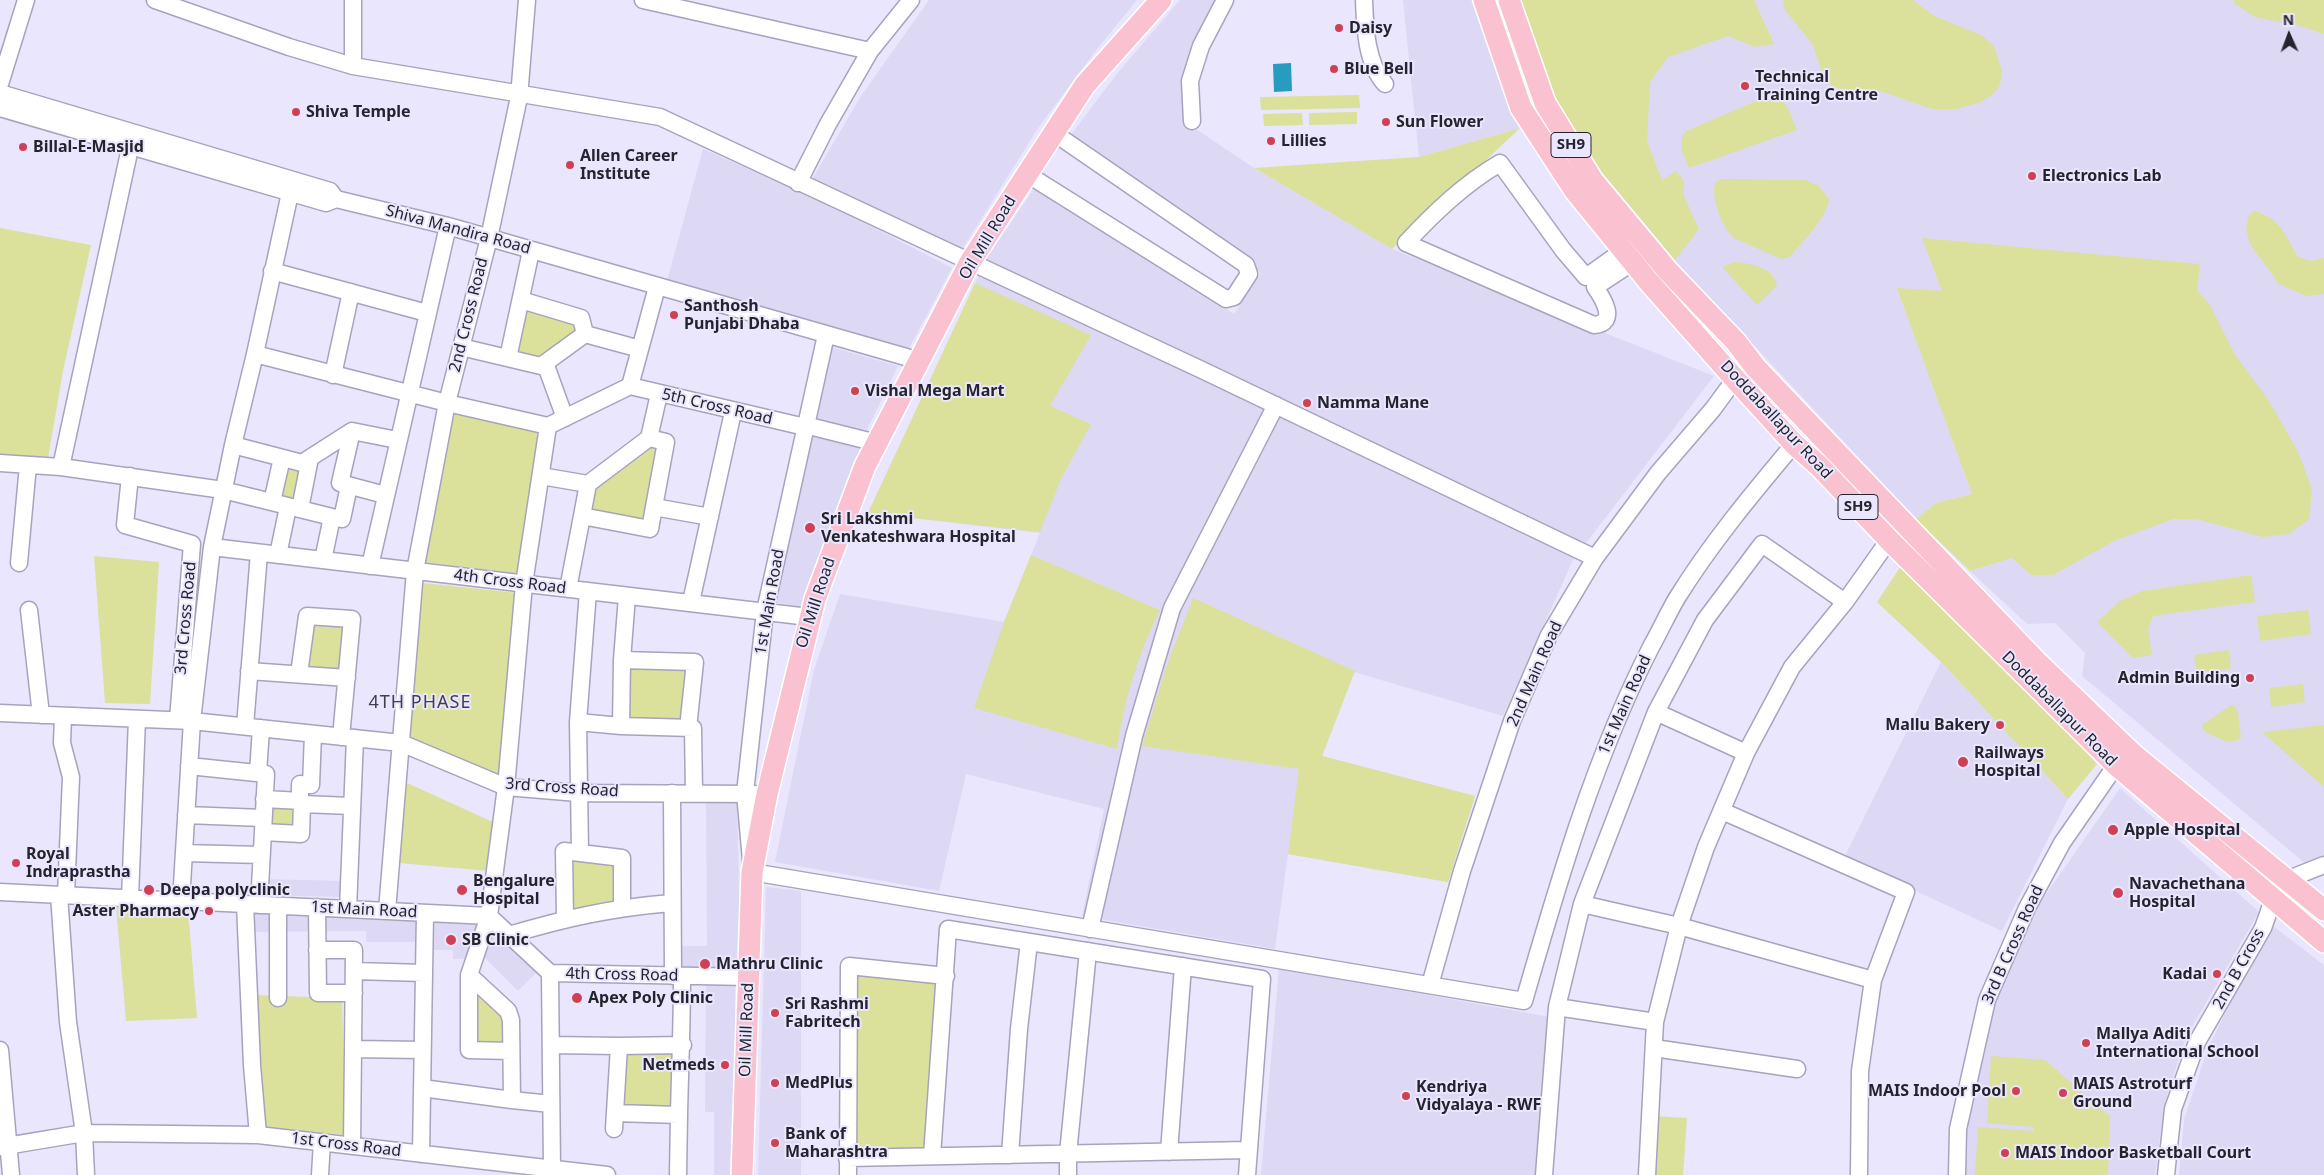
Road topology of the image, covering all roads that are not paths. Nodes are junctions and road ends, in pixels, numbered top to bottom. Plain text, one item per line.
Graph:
1 (26, 0) edge
2 (155, 0) edge
3 (353, 0) edge
4 (527, 0) edge
5 (642, 0) edge
6 (1161, 0) edge
7 (1225, 0) edge
8 (1364, 0) edge
9 (1484, 0) edge
10 (1509, 0) edge
11 (904, 3) edge
12 (870, 51) junction
13 (353, 66) junction
14 (0, 84) edge
15 (1385, 84) dead end
16 (0, 93) edge
17 (519, 94) junction
18 (0, 108) edge
19 (1192, 121) dead end
20 (1054, 133) junction
21 (132, 139) junction
22 (1027, 174) junction
23 (798, 183) junction
24 (290, 193) junction
25 (336, 199) junction
26 (448, 226) junction
27 (489, 238) junction
28 (531, 250) junction
29 (1628, 256) junction
30 (970, 262) junction
31 (272, 271) junction
32 (1673, 277) junction
33 (1591, 282) junction
34 (657, 287) junction
35 (1658, 291) junction
36 (351, 292) junction
37 (520, 300) junction
38 (427, 313) junction
39 (584, 334) junction
40 (826, 335) junction
41 (461, 347) junction
42 (640, 350) junction
43 (255, 354) junction
44 (508, 358) junction
45 (920, 362) junction
46 (546, 363) junction
47 (333, 375) junction
48 (1735, 379) junction
49 (630, 386) junction
50 (408, 393) junction
51 (659, 394) junction
52 (447, 403) junction
53 (1276, 405) junction
54 (733, 412) junction
55 (565, 418) junction
56 (548, 426) junction
57 (805, 426) junction
58 (352, 430) junction
59 (649, 438) junction
60 (398, 440) junction
61 (877, 443) junction
62 (1794, 444) junction
63 (233, 445) junction
64 (282, 458) junction
65 (310, 458) junction
66 (0, 463) edge
67 (28, 465) junction
68 (61, 467) junction
69 (130, 476) junction
70 (541, 476) junction
71 (588, 484) junction
72 (349, 486) junction
73 (223, 490) junction
74 (385, 495) junction
75 (272, 502) junction
76 (654, 507) junction
77 (294, 508) junction
78 (582, 516) junction
79 (332, 517) junction
80 (710, 517) junction
81 (1889, 540) junction
82 (212, 548) junction
83 (259, 553) junction
84 (278, 555) junction
85 (1595, 558) junction
86 (323, 560) junction
87 (19, 563) dead end
88 (370, 566) junction
89 (415, 571) junction
90 (524, 584) junction
91 (568, 589) junction
92 (588, 591) junction
93 (627, 596) junction
94 (691, 602) junction
95 (1844, 602) junction
96 (29, 610) dead end
97 (765, 611) junction
98 (809, 617) junction
99 (622, 660) junction
100 (249, 671) junction
101 (298, 674) junction
102 (347, 678) junction
103 (1656, 712) junction
104 (0, 713) edge
105 (41, 715) junction
106 (63, 716) junction
107 (137, 719) junction
108 (185, 720) junction
109 (578, 722) junction
110 (621, 726) junction
111 (253, 727) junction
112 (688, 728) junction
113 (313, 734) junction
114 (348, 737) junction
115 (401, 743) junction
116 (1746, 753) junction
117 (2116, 765) junction
118 (189, 766) junction
119 (258, 773) junction
120 (506, 787) junction
121 (578, 793) junction
122 (672, 793) junction
123 (694, 793) junction
124 (745, 793) junction
125 (767, 794) junction
126 (264, 799) junction
127 (301, 802) junction
128 (351, 806) junction
129 (1722, 811) junction
130 (186, 815) junction
131 (263, 825) junction
132 (184, 852) junction
133 (580, 852) junction
134 (261, 855) junction
135 (2324, 865) edge
136 (752, 872) junction
137 (2286, 880) junction
138 (0, 892) edge
139 (63, 895) junction
140 (130, 898) junction
141 (2273, 900) junction
142 (181, 901) junction
143 (671, 903) junction
144 (252, 904) junction
145 (1582, 904) junction
146 (278, 906) junction
147 (622, 907) junction
148 (317, 908) junction
149 (348, 909) junction
150 (2324, 910) edge
151 (387, 911) junction
152 (425, 913) junction
153 (489, 916) junction
154 (566, 918) junction
155 (1679, 926) junction
156 (1090, 929) junction
157 (509, 935) junction
158 (1029, 942) junction
159 (2324, 942) edge
160 (317, 950) junction
161 (1088, 951) junction
162 (1183, 966) junction
163 (354, 971) junction
164 (424, 973) junction
165 (550, 973) junction
166 (469, 975) junction
167 (678, 976) junction
168 (946, 976) junction
169 (748, 977) junction
170 (1873, 980) junction
171 (1430, 985) junction
172 (354, 993) junction
173 (278, 998) dead end
174 (1557, 1006) junction
175 (1655, 1022) junction
176 (551, 1045) junction
177 (619, 1046) junction
178 (682, 1046) junction
179 (1654, 1048) junction
180 (353, 1049) junction
181 (0, 1050) edge
182 (422, 1050) junction
183 (511, 1051) junction
184 (1797, 1069) dead end
185 (422, 1088) junction
186 (512, 1100) junction
187 (551, 1104) junction
188 (614, 1113) junction
189 (679, 1115) junction
190 (614, 1129) dead end
191 (84, 1134) junction
192 (258, 1135) junction
193 (322, 1142) junction
194 (352, 1146) junction
195 (5, 1147) edge
196 (1248, 1150) junction
197 (1169, 1152) junction
198 (421, 1154) junction
199 (1068, 1154) junction
200 (1010, 1155) junction
201 (932, 1156) junction
202 (847, 1158) junction
203 (552, 1169) junction
204 (11, 1175) edge
205 (86, 1175) edge
206 (320, 1175) edge
207 (607, 1175) edge
208 (678, 1175) edge
209 (742, 1175) edge
210 (848, 1175) edge
211 (1068, 1175) edge
212 (1247, 1175) edge
213 (1544, 1175) edge
214 (1647, 1175) edge
215 (1859, 1175) edge
216 (1957, 1175) edge
217 (2166, 1175) edge

1 - 14 street
2 - 13 street
3 - 13 street
4 - 17 street, 2nd Cross Road
5 - 12 street
6 - 20 main road, Oil Mill Road
7 - 19 street
8 - 15 street
9 - 29 main road, Doddaballapur Road / SH9
10 - 32 main road, Doddaballapur Road / SH9
11 - 12 street
12 - 23 street
13 - 17 street
16 - 21 street, Shiva Mandira Road
17 - 23 street
17 - 27 street, 2nd Cross Road
18 - 21 street
20 - 22 main road, Oil Mill Road
20 - 22 street
21 - 24 street
21 - 25 street, Shiva Mandira Road
21 - 68 street
22 - 30 main road, Oil Mill Road
23 - 30 street
24 - 25 street
24 - 31 street
25 - 26 street, Shiva Mandira Road
26 - 27 street, Shiva Mandira Road
26 - 38 street
27 - 28 street, Shiva Mandira Road
27 - 41 street, 2nd Cross Road
28 - 34 street, Shiva Mandira Road
28 - 37 street
29 - 33 street
29 - 35 main road, Doddaballapur Road / SH9
30 - 45 main road, Oil Mill Road
30 - 53 street
31 - 36 street
31 - 43 street
32 - 35 main road
32 - 137 main road, Doddaballapur Road / SH9
33 - 33 street
34 - 40 street, Shiva Mandira Road
34 - 42 street
35 - 48 main road, Doddaballapur Road / SH9
36 - 38 street
36 - 47 street
37 - 39 street
37 - 44 street
38 - 50 street
39 - 42 street
39 - 46 street
40 - 45 street, Shiva Mandira Road
40 - 57 street, 1st Main Road
41 - 44 street
41 - 52 street, 2nd Cross Road
42 - 49 street
43 - 47 street
43 - 63 street
44 - 46 street
45 - 61 main road, Oil Mill Road
46 - 55 street
47 - 50 street
48 - 62 main road, Doddaballapur Road / SH9
48 - 85 street, 2nd Main Road
49 - 51 street, 5th Cross Road
49 - 55 street
50 - 52 street
50 - 60 street
51 - 54 street, 5th Cross Road
51 - 59 street
52 - 56 street
52 - 89 street, 2nd Cross Road
53 - 85 street
53 - 156 street
54 - 57 street, 5th Cross Road
54 - 80 street
55 - 56 street
56 - 70 street
57 - 61 street, 5th Cross Road
57 - 97 street, 1st Main Road
58 - 60 street
58 - 65 street
58 - 72 street
59 - 71 street
59 - 76 street
60 - 74 street
61 - 98 main road, Oil Mill Road
62 - 81 main road, Doddaballapur Road / SH9
62 - 171 street, 1st Main Road
63 - 64 street
63 - 73 street
64 - 65 street
64 - 75 street
65 - 77 street
66 - 67 street
67 - 68 street
67 - 87 street
68 - 69 street
69 - 73 street
69 - 108 street, 3rd Cross Road
70 - 71 street
70 - 90 street
71 - 78 street
72 - 74 street
72 - 79 street
73 - 75 street
73 - 82 street
74 - 88 street
75 - 77 street
76 - 78 street
76 - 80 street
77 - 79 street
77 - 84 street
78 - 91 street
79 - 86 street
80 - 94 street
81 - 95 street
81 - 117 main road, Doddaballapur Road / SH9
82 - 83 street, 4th Cross Road
82 - 108 street
83 - 84 street, 4th Cross Road
83 - 100 street
84 - 86 street, 4th Cross Road
85 - 171 street, 2nd Main Road
86 - 88 street, 4th Cross Road
88 - 89 street, 4th Cross Road
89 - 90 street, 4th Cross Road
89 - 115 street, 2nd Cross Road
90 - 91 street, 4th Cross Road
90 - 120 street
91 - 92 street, 4th Cross Road
92 - 93 street, 4th Cross Road
92 - 109 street
93 - 94 street, 4th Cross Road
93 - 99 street
94 - 97 street, 4th Cross Road
95 - 103 street
95 - 116 street
96 - 105 street
97 - 98 street, 4th Cross Road
97 - 124 street, 1st Main Road
98 - 125 main road, Oil Mill Road
99 - 110 street
99 - 112 street
100 - 101 street
100 - 111 street
101 - 102 street
101 - 102 street
102 - 114 street
103 - 116 street
103 - 145 street
104 - 105 street, 3rd Cross Road
105 - 106 street, 3rd Cross Road
106 - 107 street, 3rd Cross Road
106 - 139 street
107 - 108 street, 3rd Cross Road
107 - 140 street
108 - 111 street, 3rd Cross Road
108 - 118 street
109 - 110 street
109 - 121 street
110 - 112 street
111 - 113 street, 3rd Cross Road
111 - 119 street
112 - 123 street
113 - 114 street, 3rd Cross Road
113 - 127 street
114 - 115 street, 3rd Cross Road
114 - 128 street
115 - 120 street, 3rd Cross Road
115 - 151 street, 2nd Cross Road
116 - 129 street
117 - 141 main road, Doddaballapur Road / SH9
117 - 216 street, 3rd B Cross Road
118 - 119 street
118 - 130 street
119 - 126 street
120 - 121 street, 3rd Cross Road
120 - 153 street
121 - 122 street, 3rd Cross Road
121 - 133 street
122 - 123 street, 3rd Cross Road
122 - 143 street
123 - 124 street, 3rd Cross Road
124 - 125 street, 3rd Cross Road
124 - 136 street, 1st Main Road
125 - 136 main road, Oil Mill Road
126 - 127 street
126 - 131 street
127 - 128 street
127 - 131 street
128 - 149 street
129 - 155 street
129 - 170 street
130 - 131 street
130 - 132 street
131 - 134 street
132 - 134 street
132 - 142 street
133 - 147 street
133 - 154 street
134 - 144 street
135 - 137 street
136 - 156 street
136 - 169 main road, Oil Mill Road
137 - 141 street, 2nd B Cross
137 - 150 main road, Doddaballapur Road / SH9
138 - 139 street, 1st Main Road
139 - 140 street, 1st Main Road
139 - 191 street
140 - 142 street, 1st Main Road
141 - 159 main road, Doddaballapur Road / SH9
141 - 217 street, 2nd B Cross
142 - 144 street, 1st Main Road
143 - 147 street
143 - 167 street
144 - 146 street, 1st Main Road
144 - 192 street
145 - 155 street
145 - 174 street
146 - 148 street, 1st Main Road
146 - 173 street
147 - 154 street
148 - 149 street, 1st Main Road
148 - 160 street
149 - 151 street, 1st Main Road
151 - 152 street, 1st Main Road
152 - 153 street, 1st Main Road
152 - 164 street
153 - 157 street, 4th Cross Road
153 - 166 street
154 - 157 street
155 - 170 street
155 - 175 street
156 - 171 street
157 - 165 street, 4th Cross Road
158 - 161 street
158 - 168 street
158 - 200 street
160 - 163 street
160 - 172 street
161 - 162 street
161 - 199 street
162 - 196 street
162 - 197 street
163 - 164 street
163 - 172 street
164 - 182 street
165 - 167 street, 4th Cross Road
165 - 176 street
166 - 183 street
166 - 183 street
167 - 169 street, 4th Cross Road
167 - 178 street
168 - 201 street
168 - 202 street
169 - 209 main road, Oil Mill Road
170 - 215 street
172 - 180 street
174 - 175 street
174 - 213 street
175 - 179 street
176 - 177 street
176 - 187 street
177 - 178 street
177 - 188 street
178 - 189 street
179 - 184 street
179 - 214 street
180 - 182 street
180 - 194 street
181 - 195 street
182 - 185 street
183 - 186 street
185 - 186 street
185 - 198 street
186 - 187 street
187 - 203 street
188 - 189 street
188 - 190 street
189 - 208 street
191 - 192 street, 1st Cross Road
191 - 195 street
191 - 205 street
192 - 193 street, 1st Cross Road
193 - 194 street, 1st Cross Road
193 - 206 street
194 - 198 street, 1st Cross Road
195 - 204 street
196 - 197 street
196 - 212 street
197 - 199 street
198 - 203 street, 1st Cross Road
199 - 200 street
199 - 211 street
200 - 201 street
201 - 202 street
202 - 210 street
203 - 207 street, 1st Cross Road

